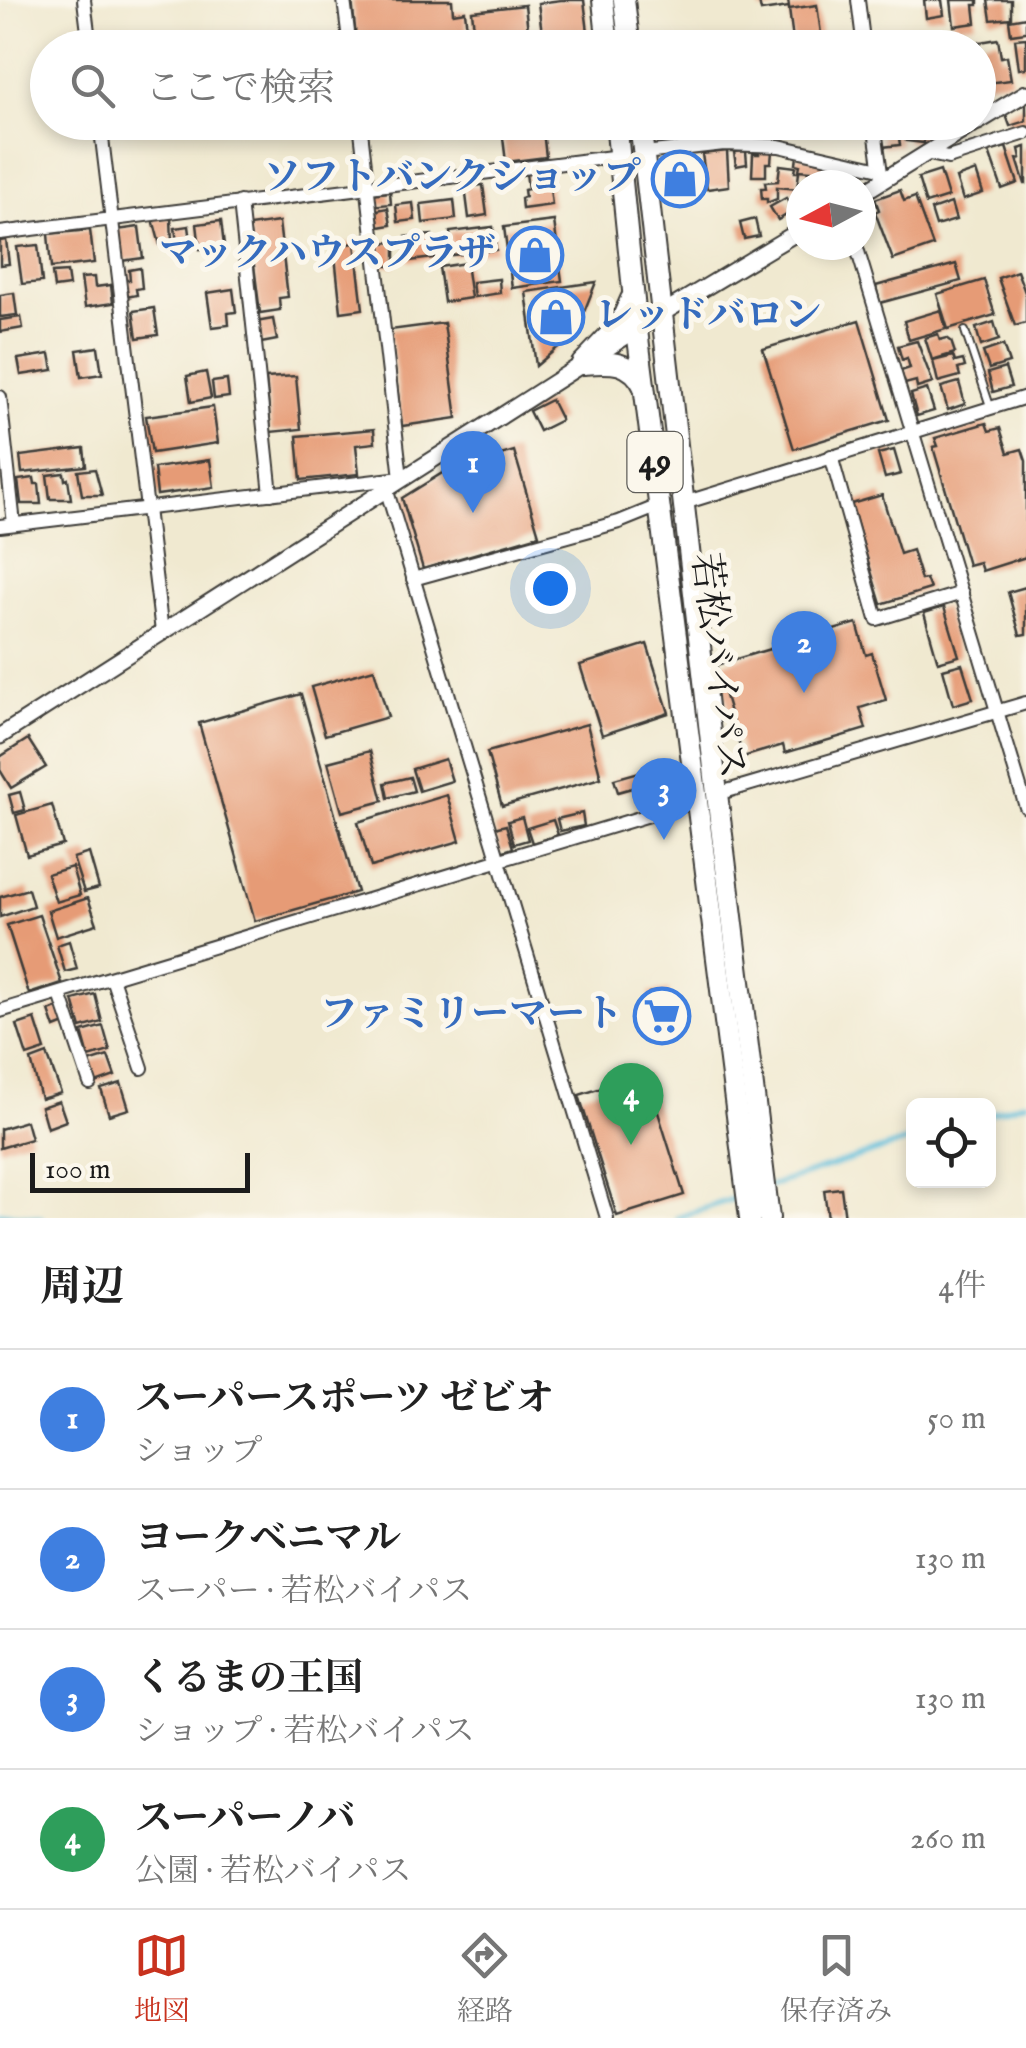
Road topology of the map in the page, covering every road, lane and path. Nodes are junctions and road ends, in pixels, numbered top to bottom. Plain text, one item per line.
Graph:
1 (84, 0) edge
2 (344, 0) edge
3 (603, 0) edge
4 (624, 0) edge
5 (858, 0) edge
6 (88, 30) edge
7 (348, 30) edge
8 (606, 30) edge
9 (628, 30) edge
10 (862, 30) edge
11 (1026, 93) edge
12 (996, 111) edge
13 (1026, 133) edge
14 (102, 140) edge
15 (362, 140) edge
16 (618, 140) edge
17 (642, 140) edge
18 (876, 140) edge
19 (948, 140) edge
20 (644, 152) junction
21 (926, 153) junction
22 (620, 156) junction
23 (881, 175) junction
24 (876, 180) edge
25 (368, 188) junction
26 (240, 202) junction
27 (113, 220) junction
28 (0, 233) edge
29 (786, 239) edge
30 (861, 260) edge
31 (633, 288) junction
32 (660, 314) junction
33 (637, 330) junction
34 (965, 331) dead end
35 (582, 364) junction
36 (646, 392) junction
37 (0, 397) edge
38 (1026, 397) edge
39 (990, 408) junction
40 (912, 430) junction
41 (831, 456) junction
42 (402, 478) junction
43 (386, 488) junction
44 (271, 494) junction
45 (684, 502) junction
46 (662, 505) junction
47 (147, 506) junction
48 (7, 525) edge
49 (413, 579) junction
50 (962, 593) junction
51 (162, 632) junction
52 (1026, 703) edge
53 (997, 712) junction
54 (0, 736) edge
55 (708, 797) junction
56 (1026, 807) edge
57 (498, 864) junction
58 (112, 978) junction
59 (60, 994) junction
60 (0, 1011) edge
61 (142, 1068) dead end
62 (90, 1083) dead end
63 (759, 1213) edge
64 (607, 1218) edge

1 - 6 street
2 - 7 street
3 - 8 highway
4 - 9 highway
5 - 10 street
11 - 12 street
13 - 21 street
14 - 27 street
15 - 25 street
16 - 22 highway, 若松バイパス / 49
17 - 20 highway, 若松バイパス / 49
18 - 23 street
19 - 21 street
20 - 23 street
20 - 32 highway, 若松バイパス / 49
21 - 23 street
22 - 25 street
22 - 31 highway, 若松バイパス / 49
23 - 24 street
25 - 26 street
25 - 42 street
26 - 27 street
26 - 44 street
27 - 28 street
27 - 47 street
29 - 32 street
30 - 40 street
31 - 33 highway, 若松バイパス / 49
31 - 35 highway
32 - 33 street
32 - 45 highway, 若松バイパス / 49
33 - 35 street
33 - 36 highway, 若松バイパス / 49
34 - 39 lane
35 - 36 highway
35 - 42 street
36 - 46 highway, 若松バイパス / 49
37 - 48 street
38 - 39 street
39 - 40 street
40 - 41 street
40 - 50 street
41 - 45 street
41 - 50 street
42 - 43 street
42 - 44 street
43 - 49 street
43 - 51 street
44 - 47 street
45 - 55 highway, 若松バイパス / 49
46 - 49 street
46 - 55 highway, 若松バイパス / 49
47 - 48 street
47 - 51 street
49 - 57 street
50 - 53 street
51 - 54 street
52 - 53 street
53 - 55 street
53 - 56 street
55 - 57 street
55 - 63 highway, 若松バイパス / 49
57 - 58 street
57 - 64 street
58 - 59 street
58 - 61 street
59 - 60 street
59 - 62 street

